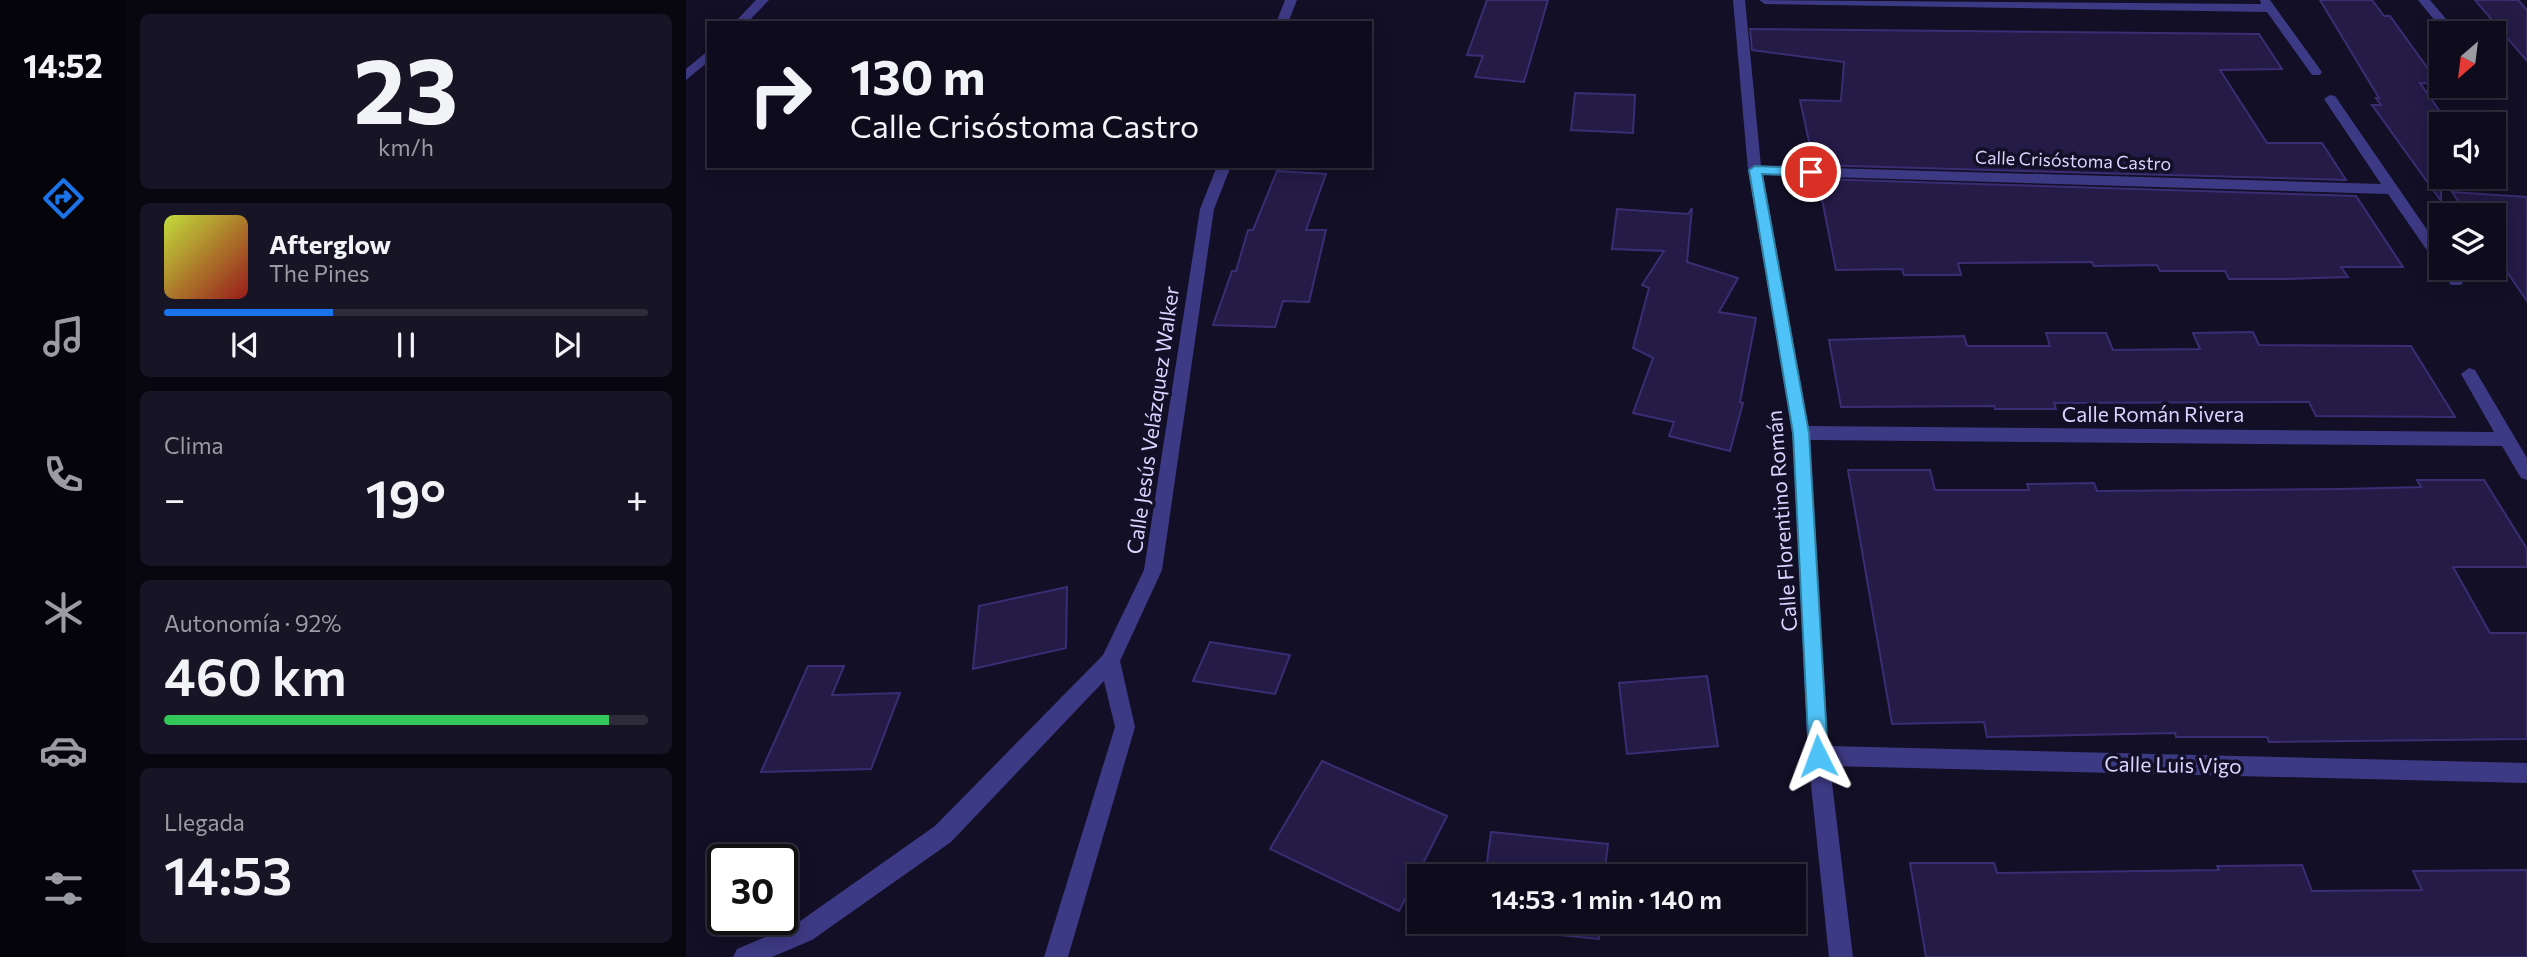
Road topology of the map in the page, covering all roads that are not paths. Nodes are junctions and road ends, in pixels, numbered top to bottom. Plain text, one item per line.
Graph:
1 (763, 0) edge
2 (1291, 0) edge
3 (1739, 0) edge
4 (1765, 0) edge
5 (2424, 0) edge
6 (2267, 4) edge
7 (742, 21) edge
8 (1283, 21) edge
9 (2441, 21) edge
10 (707, 56) edge
11 (2316, 72) dead end
12 (686, 76) edge
13 (2330, 99) dead end
14 (1223, 168) edge
15 (1755, 170) junction
16 (2390, 189) junction
17 (2429, 244) edge
18 (2469, 374) dead end
19 (1801, 433) junction
20 (2506, 439) junction
21 (2527, 473) edge
22 (1110, 661) junction
23 (1818, 756) junction
24 (2527, 772) edge
25 (745, 957) edge
26 (1056, 957) edge
27 (1841, 957) edge

1 - 7 street
2 - 8 street
3 - 15 street, Calle Florentino Román
4 - 6 street
5 - 9 street
6 - 11 street
10 - 12 street
13 - 16 street
14 - 22 street, Calle Jesús Velázquez Walker
15 - 16 street, Calle Crisóstoma Castro
15 - 19 street, Calle Florentino Román
16 - 17 street
18 - 20 street
19 - 20 street, Calle Román Rivera
19 - 23 street, Calle Florentino Román
20 - 21 street
22 - 25 street, Calle Jesús Velázquez Walker
22 - 26 street
23 - 24 street, Calle Luis Vigo
23 - 27 street, Calle Florentino Román

